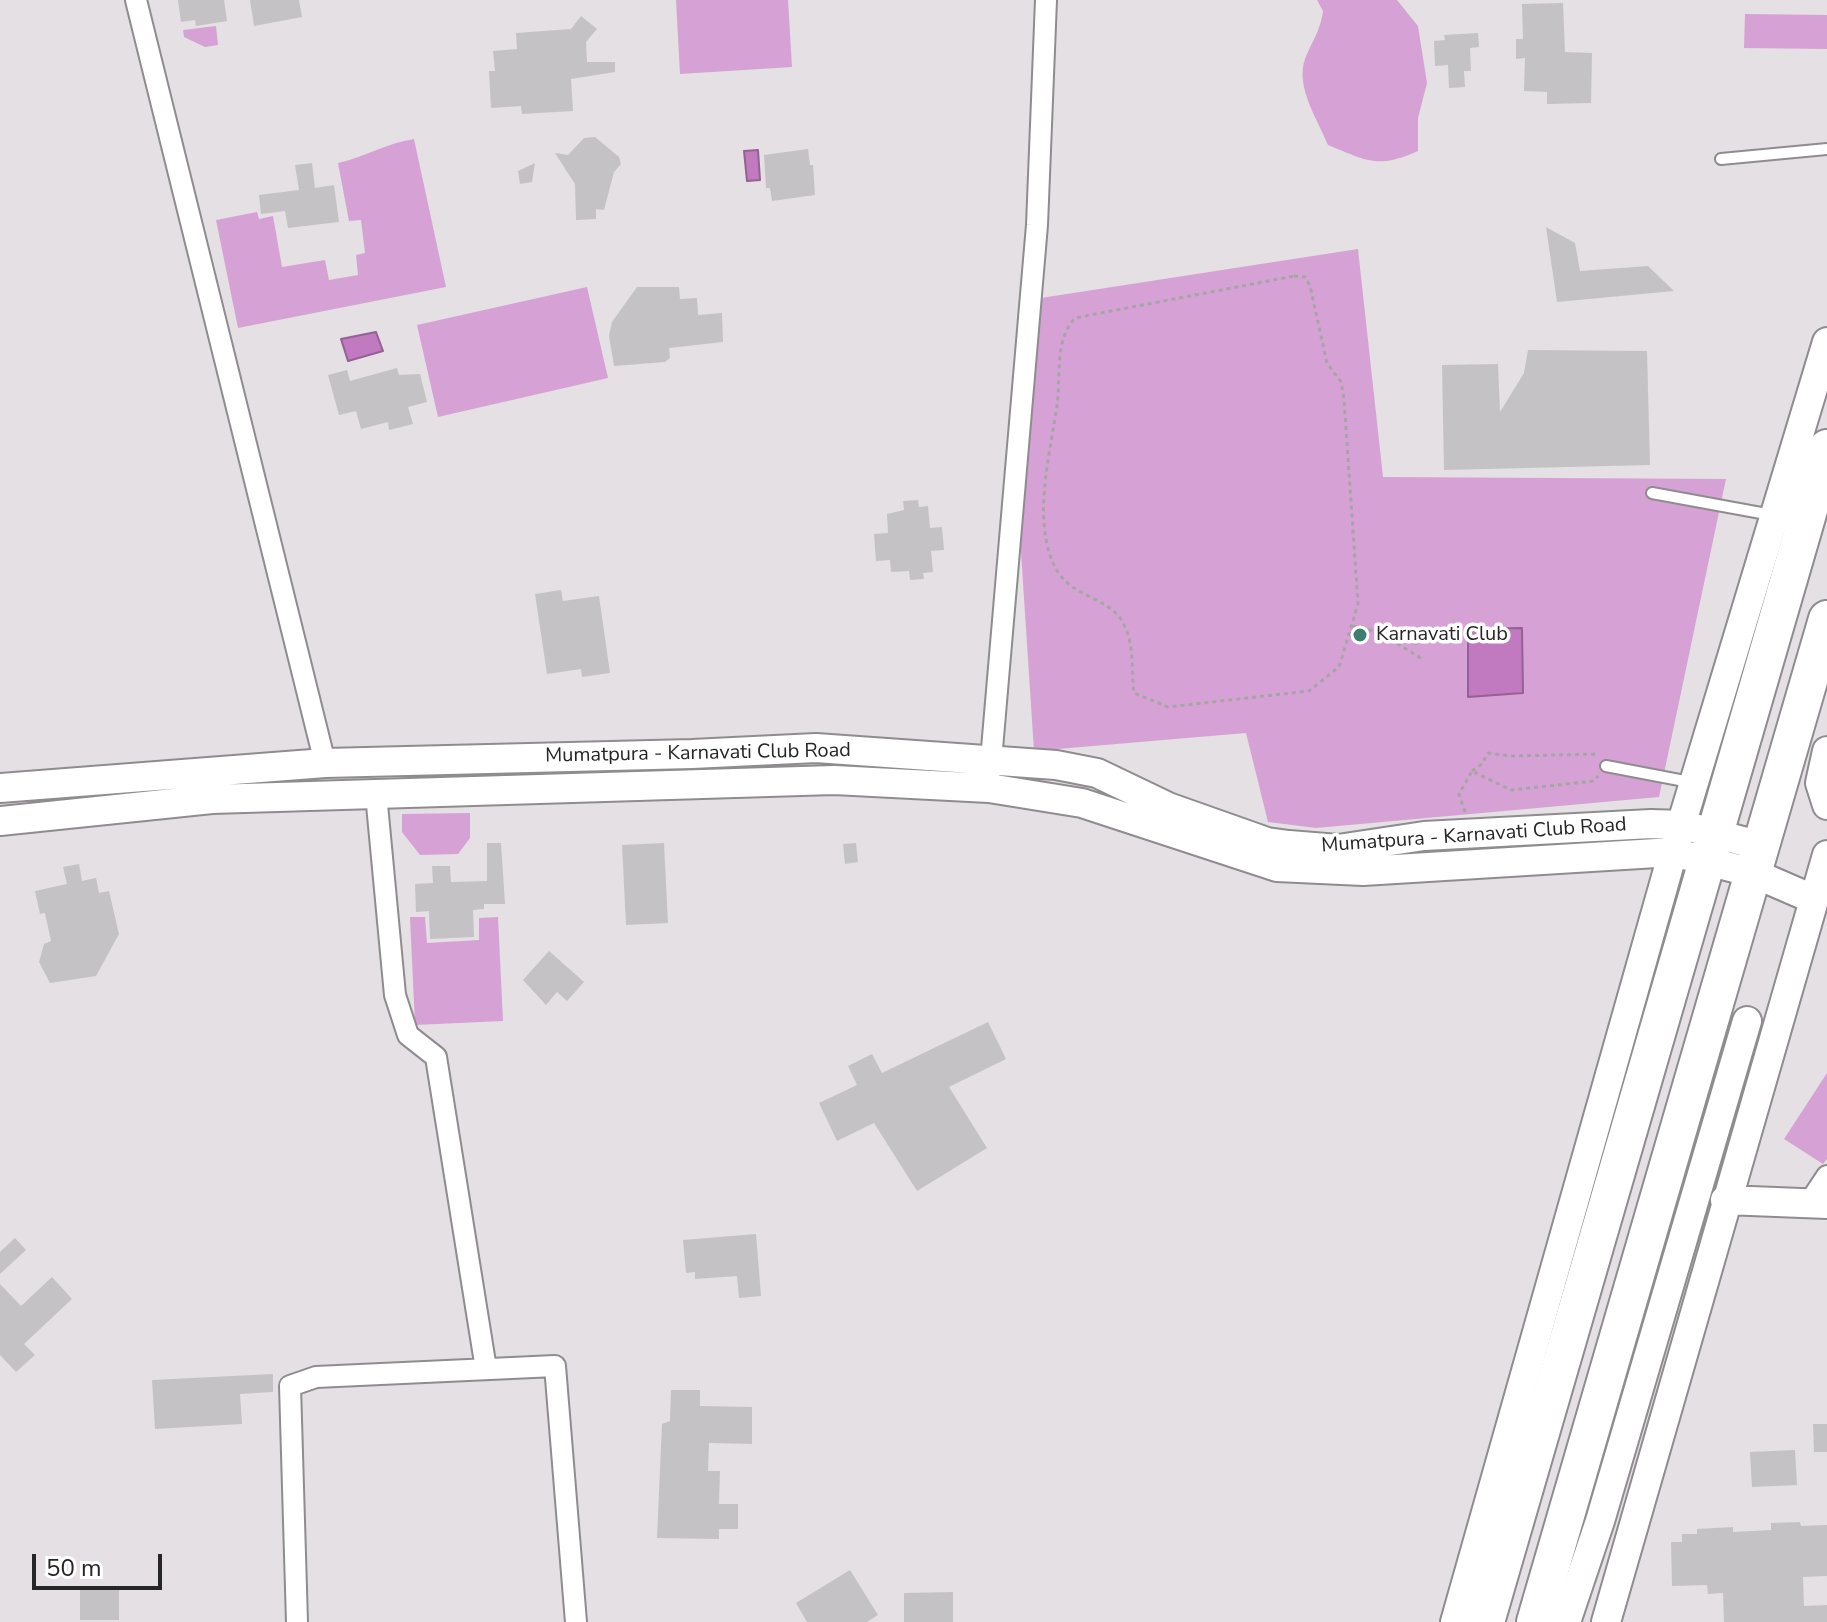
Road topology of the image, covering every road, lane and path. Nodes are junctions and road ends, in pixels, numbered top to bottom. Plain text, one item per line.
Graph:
1 (136, 0) edge
2 (1046, 0) edge
3 (1827, 149) edge
4 (1721, 159) dead end
5 (1827, 342) edge
6 (1827, 448) edge
7 (1652, 493) dead end
8 (1791, 519) junction
9 (1827, 619) edge
10 (1353, 626) junction
11 (1394, 640) junction
12 (1422, 644) dead end
13 (1422, 659) dead end
14 (1827, 751) edge
15 (1608, 754) dead end
16 (325, 763) junction
17 (1606, 766) joint
18 (1472, 771) junction
19 (990, 774) junction
20 (1697, 783) junction
21 (0, 788) edge
22 (376, 794) junction
23 (1827, 805) edge
24 (1466, 815) dead end
25 (0, 821) edge
26 (1695, 842) junction
27 (1827, 855) edge
28 (1757, 859) junction
29 (1813, 899) junction
30 (1712, 1014) junction
31 (1747, 1021) junction
32 (1776, 1026) junction
33 (1827, 1176) edge
34 (1725, 1200) junction
35 (1818, 1204) edge
36 (486, 1369) junction
37 (297, 1622) edge
38 (576, 1622) edge
39 (1455, 1622) edge
40 (1486, 1622) edge
41 (1535, 1622) edge
42 (1566, 1622) edge
43 (1606, 1622) edge

1 - 16 street
2 - 19 street
3 - 4 lane
5 - 8 street
6 - 8 highway
7 - 8 lane
8 - 20 street
8 - 26 highway
9 - 28 highway
10 - 10 path
10 - 11 path
11 - 12 path
11 - 13 path
14 - 23 street
15 - 18 path
16 - 19 street, Mumatpura - Karnavati Club Road
16 - 21 street, Mumatpura - Karnavati Club Road
17 - 18 path
17 - 20 lane
18 - 24 path
19 - 22 street, Mumatpura - Karnavati Club Road
19 - 26 street, Mumatpura - Karnavati Club Road
20 - 26 street
22 - 25 street, Mumatpura - Karnavati Club Road
22 - 36 street
26 - 28 street, Mumatpura - Karnavati Club Road
26 - 39 street
26 - 40 highway
27 - 29 street
28 - 29 street, Mumatpura - Karnavati Club Road
28 - 30 highway
29 - 32 street
30 - 31 street
30 - 41 highway
31 - 32 street
31 - 42 street
32 - 34 street
33 - 35 street
34 - 35 street
34 - 43 street
36 - 37 street
36 - 38 street

